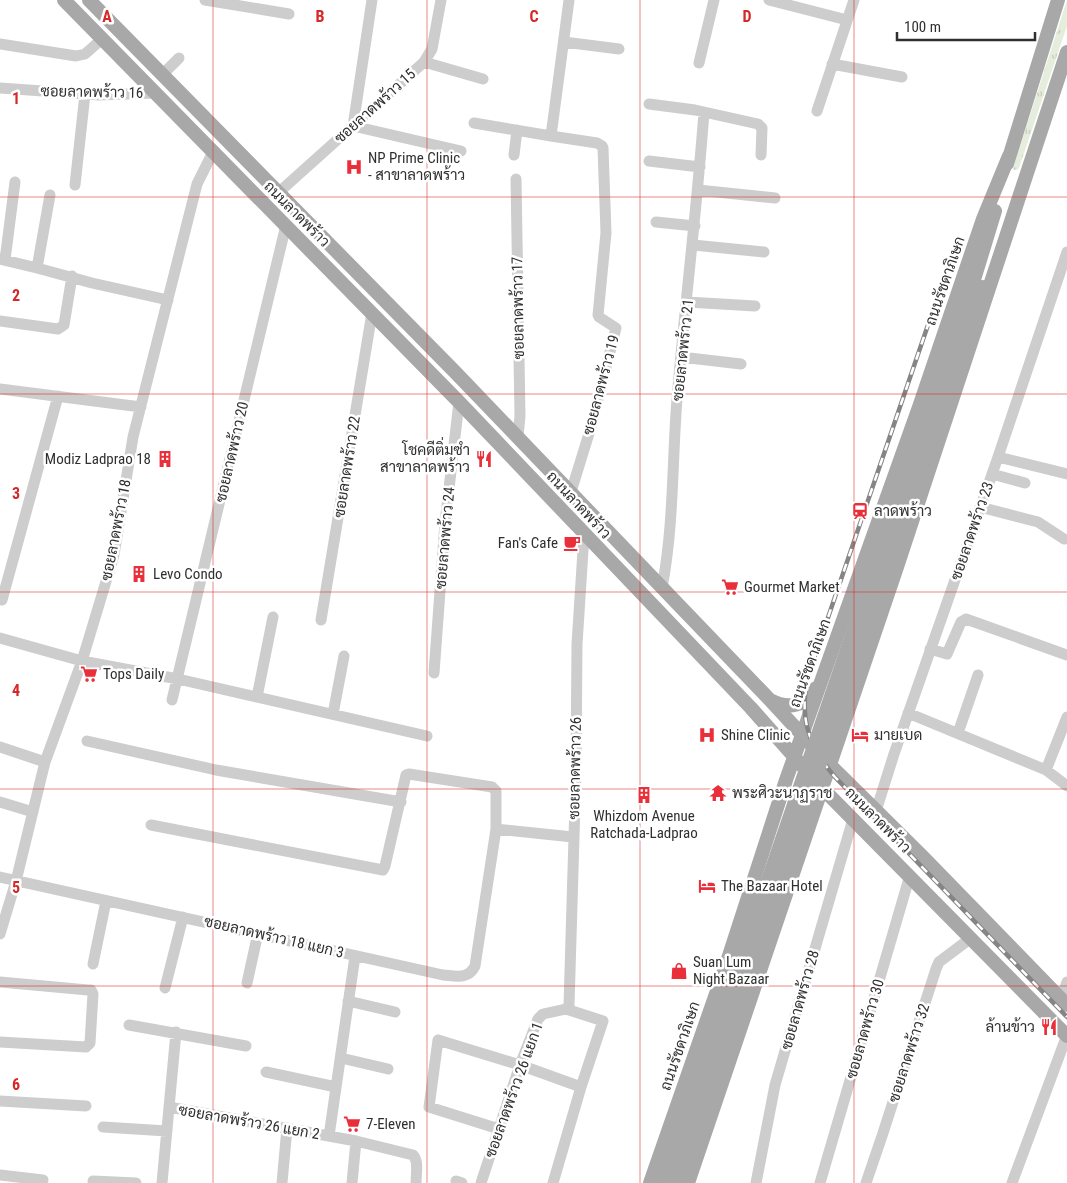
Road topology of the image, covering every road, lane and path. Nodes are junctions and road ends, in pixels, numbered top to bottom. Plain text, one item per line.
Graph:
1 (64, 0) edge
2 (205, 0) edge
3 (372, 0) edge
4 (441, 0) edge
5 (569, 0) edge
6 (714, 0) edge
7 (770, 0) edge
8 (854, 0) edge
9 (1058, 0) edge
10 (92, 1) edge
11 (289, 14) dead end
12 (847, 20) junction
13 (102, 38) junction
14 (564, 42) junction
15 (0, 44) edge
16 (619, 49) dead end
17 (1067, 52) edge
18 (179, 58) dead end
19 (424, 62) junction
20 (699, 63) dead end
21 (832, 64) junction
22 (162, 75) junction
23 (902, 78) dead end
24 (483, 79) dead end
25 (0, 88) edge
26 (1061, 88) edge
27 (155, 93) junction
28 (85, 94) junction
29 (649, 104) dead end
30 (817, 111) dead end
31 (704, 112) junction
32 (474, 123) dead end
33 (353, 126) junction
34 (517, 130) junction
35 (552, 136) junction
36 (461, 151) dead end
37 (213, 152) junction
38 (514, 155) dead end
39 (761, 155) dead end
40 (1009, 156) junction
41 (649, 161) dead end
42 (1030, 163) junction
43 (700, 167) junction
44 (516, 179) dead end
45 (15, 182) dead end
46 (75, 185) dead end
47 (698, 190) junction
48 (278, 193) junction
49 (50, 195) dead end
50 (775, 198) dead end
51 (265, 204) junction
52 (299, 214) junction
53 (656, 222) dead end
54 (286, 225) junction
55 (695, 226) junction
56 (693, 245) junction
57 (764, 252) dead end
58 (1067, 252) edge
59 (2, 260) edge
60 (37, 268) junction
61 (72, 276) junction
62 (1062, 284) edge
63 (977, 285) junction
64 (168, 300) junction
65 (687, 302) junction
66 (755, 306) dead end
67 (372, 313) junction
68 (0, 321) edge
69 (682, 357) junction
70 (741, 364) dead end
71 (0, 389) edge
72 (58, 396) junction
73 (459, 402) junction
74 (141, 407) junction
75 (518, 438) junction
76 (998, 457) junction
77 (992, 474) junction
78 (1067, 474) edge
79 (1025, 483) dead end
80 (891, 486) junction
81 (571, 492) junction
82 (922, 492) junction
83 (980, 507) junction
84 (584, 535) junction
85 (1064, 539) dead end
86 (867, 555) junction
87 (896, 570) junction
88 (662, 588) junction
89 (1, 599) edge
90 (273, 617) dead end
91 (321, 620) dead end
92 (0, 638) edge
93 (930, 649) junction
94 (1067, 655) edge
95 (344, 656) dead end
96 (82, 661) junction
97 (434, 674) dead end
98 (978, 675) dead end
99 (178, 678) junction
100 (822, 679) junction
101 (257, 697) junction
102 (770, 699) junction
103 (172, 700) dead end
104 (908, 713) junction
105 (332, 714) junction
106 (1067, 718) edge
107 (958, 732) junction
108 (802, 735) junction
109 (427, 736) dead end
110 (86, 741) dead end
111 (0, 747) edge
112 (795, 756) junction
113 (45, 762) junction
114 (830, 765) junction
115 (1046, 770) junction
116 (1067, 786) edge
117 (822, 787) junction
118 (0, 802) edge
119 (401, 802) junction
120 (876, 811) junction
121 (33, 812) junction
122 (854, 819) junction
123 (151, 825) dead end
124 (496, 829) junction
125 (574, 837) junction
126 (910, 876) junction
127 (0, 877) edge
128 (16, 881) junction
129 (106, 901) junction
130 (183, 917) junction
131 (258, 933) junction
132 (737, 933) junction
133 (0, 934) edge
134 (972, 938) junction
135 (769, 943) junction
136 (355, 956) junction
137 (93, 964) dead end
138 (0, 982) edge
139 (1067, 982) edge
140 (247, 983) dead end
141 (165, 988) dead end
142 (348, 1001) junction
143 (1064, 1002) edge
144 (566, 1009) junction
145 (395, 1012) dead end
146 (706, 1022) junction
147 (129, 1025) dead end
148 (176, 1032) junction
149 (738, 1033) junction
150 (1067, 1036) edge
151 (0, 1042) edge
152 (246, 1046) dead end
153 (341, 1058) junction
154 (520, 1066) junction
155 (388, 1069) dead end
156 (266, 1072) dead end
157 (336, 1087) junction
158 (581, 1087) junction
159 (0, 1101) edge
160 (86, 1106) dead end
161 (169, 1107) junction
162 (103, 1127) dead end
163 (287, 1128) junction
164 (498, 1129) junction
165 (168, 1131) junction
166 (329, 1136) junction
167 (356, 1141) junction
168 (0, 1175) edge
169 (93, 1181) dead end
170 (42, 1183) edge
171 (136, 1183) edge
172 (162, 1183) edge
173 (282, 1183) edge
174 (352, 1183) edge
175 (416, 1183) edge
176 (481, 1183) edge
177 (553, 1183) edge
178 (650, 1183) edge
179 (664, 1183) edge
180 (677, 1183) edge
181 (688, 1183) edge
182 (756, 1183) edge
183 (820, 1183) edge
184 (866, 1183) edge
185 (1012, 1183) edge

1 - 13 main road, ถนนลาดพร้าว
2 - 11 street
3 - 33 street
4 - 19 street, ซอยลาดพร้าว 15
5 - 14 street
6 - 20 street
7 - 12 street
8 - 12 street
9 - 40 main road, ถนนรัชดาภิเษก
10 - 22 main road, ถนนลาดพร้าว
12 - 21 street
13 - 15 street
13 - 27 main road, ถนนลาดพร้าว
14 - 16 street
14 - 35 street
17 - 26 main road, ถนนรัชดาภิเษก
18 - 22 street
19 - 24 street
19 - 33 street, ซอยลาดพร้าว 15
21 - 23 street
21 - 30 street
22 - 48 main road, ถนนลาดพร้าว
25 - 28 street, ซอยลาดพร้าว 16
26 - 42 main road, ถนนรัชดาภิเษก
27 - 28 street, ซอยลาดพร้าว 16
27 - 37 main road, ถนนลาดพร้าว
28 - 46 street
29 - 31 street
31 - 39 street
31 - 43 street, ซอยลาดพร้าว 21
32 - 34 street
33 - 36 street
33 - 48 street, ซอยลาดพร้าว 15
34 - 35 street
34 - 38 street
35 - 81 street, ซอยลาดพร้าว 19
37 - 51 main road, ถนนลาดพร้าว
37 - 64 street, ซอยลาดพร้าว 18
40 - 63 main road, ถนนรัชดาภิเษก
40 - 80 main road, ถนนรัชดาภิเษก
41 - 43 street
42 - 63 main road, ถนนรัชดาภิเษก
42 - 82 main road, ถนนรัชดาภิเษก
43 - 47 street, ซอยลาดพร้าว 21
44 - 75 street, ซอยลาดพร้าว 17
45 - 59 street
47 - 50 street
47 - 55 street, ซอยลาดพร้าว 21
48 - 51 main road
48 - 52 main road, ถนนลาดพร้าว
49 - 60 street
51 - 54 main road, ถนนลาดพร้าว
52 - 54 main road
52 - 75 main road, ถนนลาดพร้าว
53 - 55 street
54 - 67 main road, ถนนลาดพร้าว
54 - 99 street, ซอยลาดพร้าว 20
55 - 56 street, ซอยลาดพร้าว 21
56 - 57 street
56 - 65 street, ซอยลาดพร้าว 21
58 - 62 street, ซอยลาดพร้าว 23
59 - 60 street
60 - 61 street
61 - 64 street
61 - 68 street
62 - 76 street, ซอยลาดพร้าว 23
63 - 179 main road, ถนนรัชดาภิเษก, bridge
63 - 180 main road, ถนนรัชดาภิเษก, bridge
64 - 74 street, ซอยลาดพร้าว 18
65 - 66 street
65 - 69 street, ซอยลาดพร้าว 21
67 - 73 main road, ถนนลาดพร้าว
67 - 91 street, ซอยลาดพร้าว 22
69 - 70 street
69 - 88 street, ซอยลาดพร้าว 21
71 - 72 street
72 - 74 street
72 - 89 street
73 - 84 main road, ถนนลาดพร้าว
73 - 97 street, ซอยลาดพร้าว 24
74 - 96 street, ซอยลาดพร้าว 18
75 - 81 main road, ถนนลาดพร้าว
76 - 77 street, ซอยลาดพร้าว 23
76 - 78 street
77 - 79 street
77 - 83 street, ซอยลาดพร้าว 23
80 - 82 main road
80 - 86 main road, ถนนรัชดาภิเษก
81 - 88 main road, ถนนลาดพร้าว
82 - 87 main road, ถนนรัชดาภิเษก
83 - 85 street
83 - 93 street, ซอยลาดพร้าว 23
84 - 112 main road, ถนนลาดพร้าว
84 - 125 street, ซอยลาดพร้าว 26
86 - 87 main road
86 - 100 main road, ถนนรัชดาภิเษก
87 - 114 main road, ถนนรัชดาภิเษก
88 - 102 main road, ถนนลาดพร้าว
90 - 101 street
92 - 96 street
93 - 94 street
93 - 104 street, ซอยลาดพร้าว 23
95 - 105 street
96 - 99 street
96 - 113 street, ซอยลาดพร้าว 18
98 - 107 street
99 - 101 street
99 - 103 street, ซอยลาดพร้าว 20
100 - 102 main road
100 - 108 main road, ถนนรัชดาภิเษก
101 - 105 street
102 - 108 main road, ถนนลาดพร้าว
104 - 107 street
104 - 120 street, ซอยลาดพร้าว 23
105 - 109 street
106 - 115 street
107 - 115 street
108 - 112 main road, ถนนรัชดาภิเษก
108 - 114 main road, ถนนลาดพร้าว
110 - 119 street
111 - 113 street
112 - 117 main road, ถนนลาดพร้าว
112 - 132 main road, ถนนรัชดาภิเษก
113 - 121 street, ซอยลาดพร้าว 18
114 - 117 main road, ถนนรัชดาภิเษก
114 - 120 main road, ถนนลาดพร้าว
115 - 116 street
117 - 122 main road, ถนนลาดพร้าว
117 - 135 main road, ถนนรัชดาภิเษก
118 - 121 street
119 - 123 street
119 - 124 street
120 - 143 main road, ถนนลาดพร้าว
121 - 128 street, ซอยลาดพร้าว 18
122 - 126 main road, ถนนลาดพร้าว
122 - 182 street, ซอยลาดพร้าว 28
124 - 125 street, ซอยลาดพร้าว 26
124 - 136 street
125 - 144 street
126 - 134 main road, ถนนลาดพร้าว
126 - 183 street, ซอยลาดพร้าว 30
127 - 128 street, ซอยลาดพร้าว 18 แยก 3
128 - 129 street, ซอยลาดพร้าว 18 แยก 3
128 - 133 street, ซอยลาดพร้าว 18
129 - 130 street, ซอยลาดพร้าว 18 แยก 3
129 - 137 street
130 - 131 street, ซอยลาดพร้าว 18 แยก 3
130 - 141 street
131 - 136 street, ซอยลาดพร้าว 18 แยก 3
131 - 140 street
132 - 135 main road
132 - 146 main road, ถนนรัชดาภิเษก
134 - 150 main road, ถนนลาดพร้าว
134 - 184 street, ซอยลาดพร้าว 32
135 - 149 main road, ถนนรัชดาภิเษก
136 - 142 street, ซอยลาดพร้าว 18 แยก 3
138 - 151 street
139 - 143 street
142 - 145 street
142 - 153 street, ซอยลาดพร้าว 18 แยก 3
144 - 154 street, ซอยลาดพร้าว 26 แยก 1
144 - 158 street
146 - 149 main road
146 - 178 main road, ถนนรัชดาภิเษก
147 - 148 street
148 - 152 street
148 - 161 street
149 - 181 main road, ถนนรัชดาภิเษก
150 - 185 street
153 - 155 street
153 - 157 street, ซอยลาดพร้าว 18 แยก 3
154 - 158 street
154 - 164 street, ซอยลาดพร้าว 26 แยก 1
154 - 164 street
156 - 157 street
157 - 166 street, ซอยลาดพร้าว 18 แยก 3
158 - 177 street
159 - 160 street
161 - 163 street, ซอยลาดพร้าว 26 แยก 2
161 - 165 street
162 - 165 street
163 - 166 street, ซอยลาดพร้าว 26 แยก 2
163 - 173 street
164 - 176 street, ซอยลาดพร้าว 26 แยก 1
165 - 172 street
166 - 167 street
167 - 174 street
167 - 175 street
168 - 170 street
169 - 171 street

